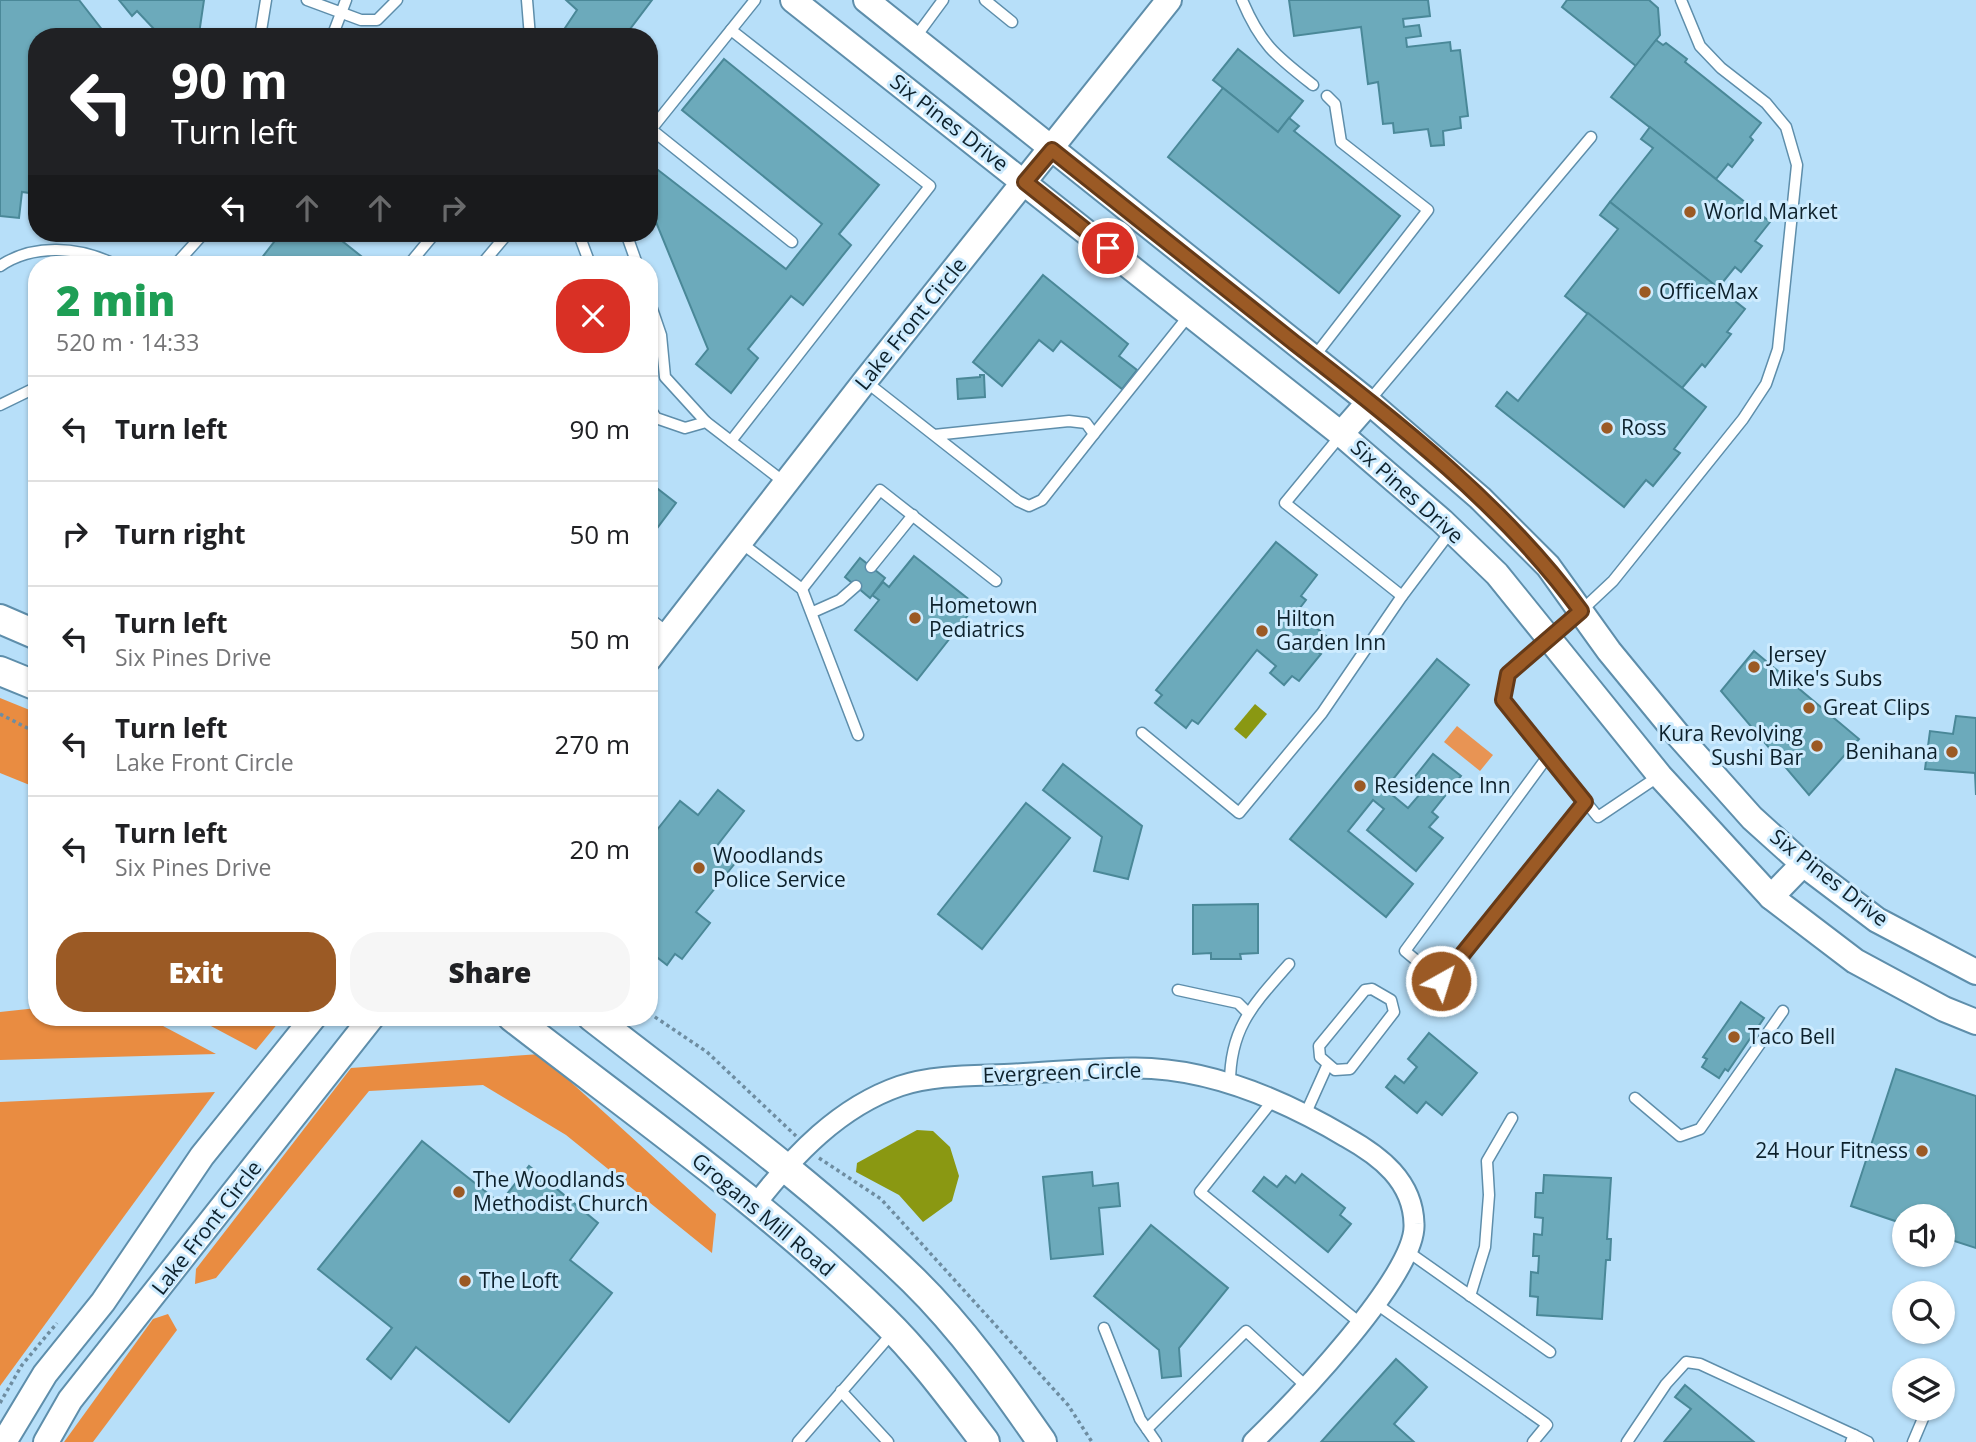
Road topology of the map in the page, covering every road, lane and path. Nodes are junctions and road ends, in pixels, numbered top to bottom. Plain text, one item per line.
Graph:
1 (266, 0) edge
2 (307, 0) edge
3 (346, 0) edge
4 (397, 0) edge
5 (527, 0) edge
6 (755, 0) edge
7 (793, 0) edge
8 (866, 0) edge
9 (943, 0) edge
10 (985, 0) edge
11 (1169, 0) edge
12 (1241, 0) edge
13 (1682, 0) edge
14 (341, 13) junction
15 (1012, 22) dead end
16 (261, 28) edge
17 (335, 28) edge
18 (529, 28) edge
19 (731, 30) junction
20 (914, 38) junction
21 (1313, 85) dead end
22 (1327, 96) dead end
23 (658, 121) edge
24 (658, 137) edge
25 (1591, 137) dead end
26 (1052, 150) junction
27 (1025, 182) junction
28 (196, 242) edge
29 (428, 242) edge
30 (500, 242) edge
31 (792, 242) dead end
32 (91, 256) edge
33 (183, 256) edge
34 (416, 256) edge
35 (488, 256) edge
36 (0, 266) edge
37 (1190, 314) junction
38 (658, 326) edge
39 (1314, 357) junction
40 (865, 381) junction
41 (28, 391) edge
42 (1369, 402) junction
43 (0, 405) edge
44 (658, 419) edge
45 (706, 422) junction
46 (1094, 434) junction
47 (1341, 434) junction
48 (934, 435) junction
49 (730, 441) junction
50 (785, 483) junction
51 (913, 516) junction
52 (1452, 531) junction
53 (740, 542) junction
54 (872, 567) dead end
55 (996, 581) dead end
56 (856, 586) dead end
57 (802, 589) junction
58 (1402, 596) junction
59 (1581, 611) junction
60 (813, 612) junction
61 (0, 620) edge
62 (28, 631) edge
63 (658, 638) edge
64 (1550, 638) junction
65 (0, 671) edge
66 (28, 683) edge
67 (0, 714) edge
68 (28, 728) edge
69 (1142, 733) dead end
70 (858, 735) dead end
71 (1548, 756) junction
72 (1660, 776) junction
73 (1585, 802) junction
74 (1803, 864) junction
75 (1772, 897) junction
76 (1289, 964) dead end
77 (1976, 972) edge
78 (1178, 990) dead end
79 (1783, 1011) dead end
80 (1247, 1012) junction
81 (1976, 1022) edge
82 (307, 1026) edge
83 (365, 1026) edge
84 (524, 1026) edge
85 (604, 1026) edge
86 (1327, 1066) junction
87 (1230, 1083) junction
88 (1634, 1098) dead end
89 (1273, 1100) junction
90 (1305, 1115) junction
91 (1512, 1118) dead end
92 (785, 1166) junction
93 (755, 1205) junction
94 (1407, 1251) junction
95 (1470, 1296) junction
96 (1375, 1302) junction
97 (1360, 1322) junction
98 (1104, 1328) dead end
99 (894, 1331) junction
100 (1550, 1352) dead end
101 (1307, 1387) junction
102 (841, 1391) junction
103 (1922, 1421) edge
104 (1147, 1429) junction
105 (1853, 1438) edge
106 (4, 1442) edge
107 (46, 1442) edge
108 (798, 1442) edge
109 (888, 1442) edge
110 (985, 1442) edge
111 (1042, 1442) edge
112 (1156, 1442) edge
113 (1252, 1442) edge
114 (1533, 1442) edge
115 (1627, 1442) edge
116 (1868, 1442) edge
117 (1913, 1442) edge

1 - 16 lane
2 - 14 lane
3 - 14 lane
4 - 14 lane
5 - 18 lane
6 - 19 lane
7 - 27 street, Six Pines Drive
8 - 20 street, Six Pines Drive
9 - 20 lane
10 - 15 lane
11 - 26 street, Lake Front Circle
12 - 21 lane
13 - 59 lane
14 - 17 lane
19 - 23 lane
19 - 49 lane
20 - 26 street, Six Pines Drive
22 - 39 lane
24 - 31 lane
25 - 42 lane
26 - 27 street, Lake Front Circle
26 - 39 street, Six Pines Drive
27 - 37 street, Six Pines Drive
27 - 40 street, Lake Front Circle
28 - 33 lane
29 - 34 lane
30 - 35 lane
32 - 36 lane
37 - 46 lane
37 - 47 street, Six Pines Drive
38 - 45 lane
39 - 42 street, Six Pines Drive
40 - 48 lane
40 - 50 street, Lake Front Circle
41 - 43 lane
42 - 47 street
42 - 59 street, Six Pines Drive
44 - 45 lane
45 - 49 lane
46 - 48 lane
46 - 48 lane
47 - 52 street, Six Pines Drive
47 - 58 lane
49 - 50 lane
50 - 53 street, Lake Front Circle
51 - 54 lane
51 - 55 lane
51 - 57 lane
52 - 58 lane
52 - 64 street, Six Pines Drive
53 - 57 lane
53 - 63 street, Lake Front Circle
56 - 60 lane
57 - 60 lane
58 - 69 lane
59 - 64 street
59 - 74 street, Six Pines Drive
60 - 70 lane
61 - 62 main road
64 - 71 lane
64 - 72 street, Six Pines Drive
65 - 66 main road
67 - 68 path
71 - 73 lane
71 - 73 lane
72 - 73 lane
72 - 75 street, Six Pines Drive
74 - 75 street
74 - 77 street, Six Pines Drive
75 - 81 street, Six Pines Drive
76 - 80 lane
78 - 80 lane
79 - 88 lane
80 - 87 lane
82 - 106 street, Lake Front Circle
83 - 107 street, Lake Front Circle
84 - 93 main road, Grogans Mill Road
85 - 92 main road
86 - 86 lane
86 - 90 lane
87 - 89 street, Evergreen Circle
87 - 92 street, Evergreen Circle
89 - 90 street, Evergreen Circle
89 - 97 lane
90 - 94 street, Evergreen Circle
91 - 95 lane
92 - 93 street, Evergreen Circle
92 - 111 main road
93 - 99 main road, Grogans Mill Road
94 - 95 lane
94 - 96 street, Evergreen Circle
95 - 100 lane
96 - 97 street, Evergreen Circle
96 - 114 lane
97 - 101 street, Evergreen Circle
98 - 104 lane
99 - 102 lane
99 - 110 main road, Grogans Mill Road
101 - 104 lane
101 - 113 street, Evergreen Circle
102 - 108 lane
102 - 109 lane
103 - 117 lane
104 - 112 lane
105 - 115 lane
105 - 116 lane

